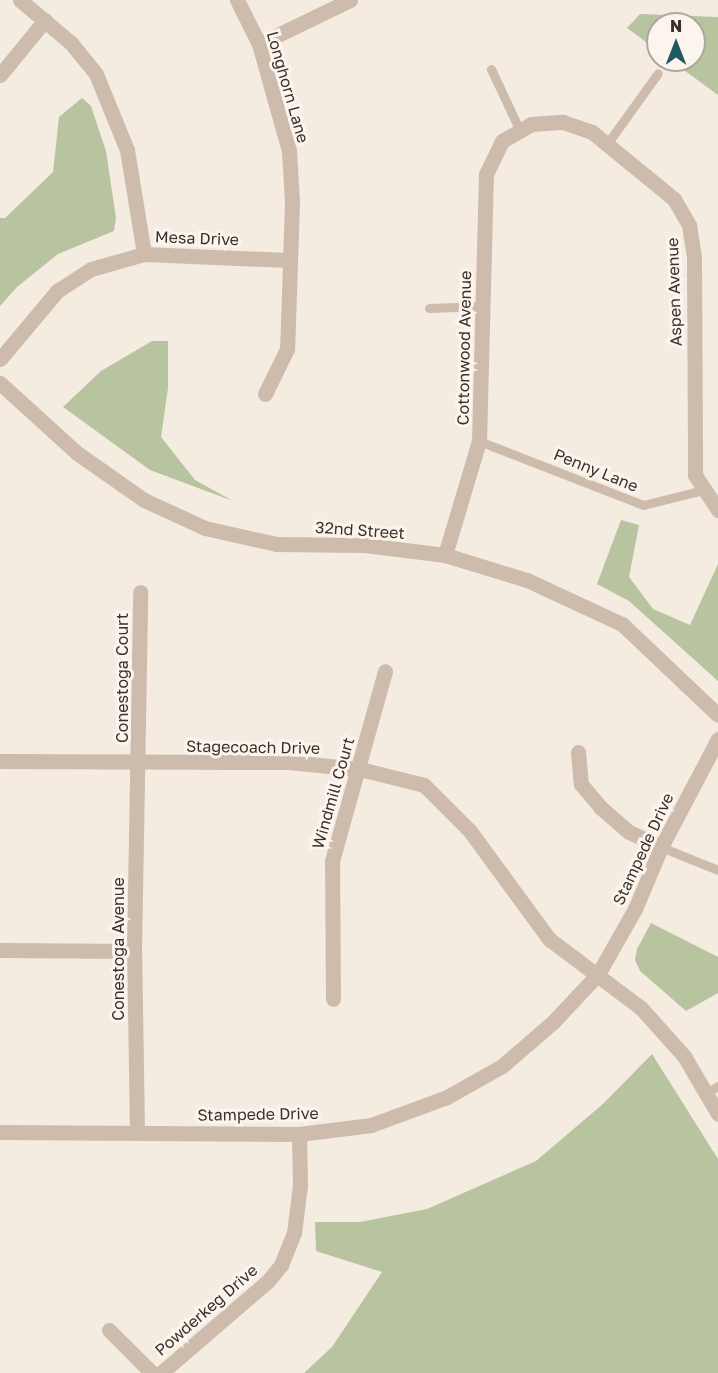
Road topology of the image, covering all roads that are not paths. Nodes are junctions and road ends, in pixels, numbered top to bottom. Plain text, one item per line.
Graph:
1 (20, 0) edge
2 (237, 0) edge
3 (350, 0) edge
4 (45, 20) junction
5 (259, 44) junction
6 (491, 69) dead end
7 (658, 73) dead end
8 (0, 75) edge
9 (520, 130) junction
10 (502, 141) joint
11 (607, 144) junction
12 (144, 254) junction
13 (289, 260) junction
14 (483, 306) junction
15 (429, 308) dead end
16 (0, 359) edge
17 (0, 383) edge
18 (265, 394) dead end
19 (479, 441) junction
20 (704, 490) junction
21 (718, 510) edge
22 (445, 555) junction
23 (140, 592) dead end
24 (385, 671) dead end
25 (718, 715) edge
26 (718, 739) edge
27 (578, 752) dead end
28 (0, 761) edge
29 (139, 765) junction
30 (360, 769) junction
31 (661, 847) junction
32 (718, 870) edge
33 (0, 950) edge
34 (134, 951) junction
35 (598, 974) junction
36 (333, 999) dead end
37 (712, 1090) edge
38 (718, 1114) edge
39 (0, 1132) edge
40 (137, 1133) junction
41 (299, 1134) junction
42 (109, 1330) dead end
43 (152, 1373) edge
44 (161, 1373) edge

1 - 4 street
2 - 5 street, Longhorn Lane
3 - 5 street
4 - 8 street
4 - 12 street
5 - 13 street, Longhorn Lane
6 - 9 lane
7 - 11 lane
9 - 10 street, Aspen Avenue
9 - 11 street, Aspen Avenue
10 - 14 street, Cottonwood Avenue
11 - 20 street, Aspen Avenue
12 - 13 street, Mesa Drive
12 - 16 street, Mesa Drive
13 - 18 street, Longhorn Lane
14 - 15 lane
14 - 19 street, Cottonwood Avenue
17 - 22 street, 32nd Street
19 - 20 lane, Penny Lane
19 - 22 street, Cottonwood Avenue
20 - 21 street, Aspen Avenue
22 - 25 street, 32nd Street
23 - 29 street, Conestoga Court
24 - 30 street, Windmill Court
26 - 31 street, Stampede Drive
27 - 31 street
28 - 29 street, Stagecoach Drive
29 - 30 street, Stagecoach Drive
29 - 34 street, Conestoga Avenue
30 - 35 street, Stagecoach Drive
30 - 36 street, Windmill Court
31 - 32 lane
31 - 35 street, Stampede Drive
33 - 34 street
34 - 40 street, Conestoga Avenue
35 - 37 street, Stagecoach Drive
35 - 41 street, Stampede Drive
37 - 38 street, Stagecoach Drive
39 - 40 street, Stampede Drive
40 - 41 street, Stampede Drive
41 - 44 street, Powderkeg Drive
42 - 43 street

